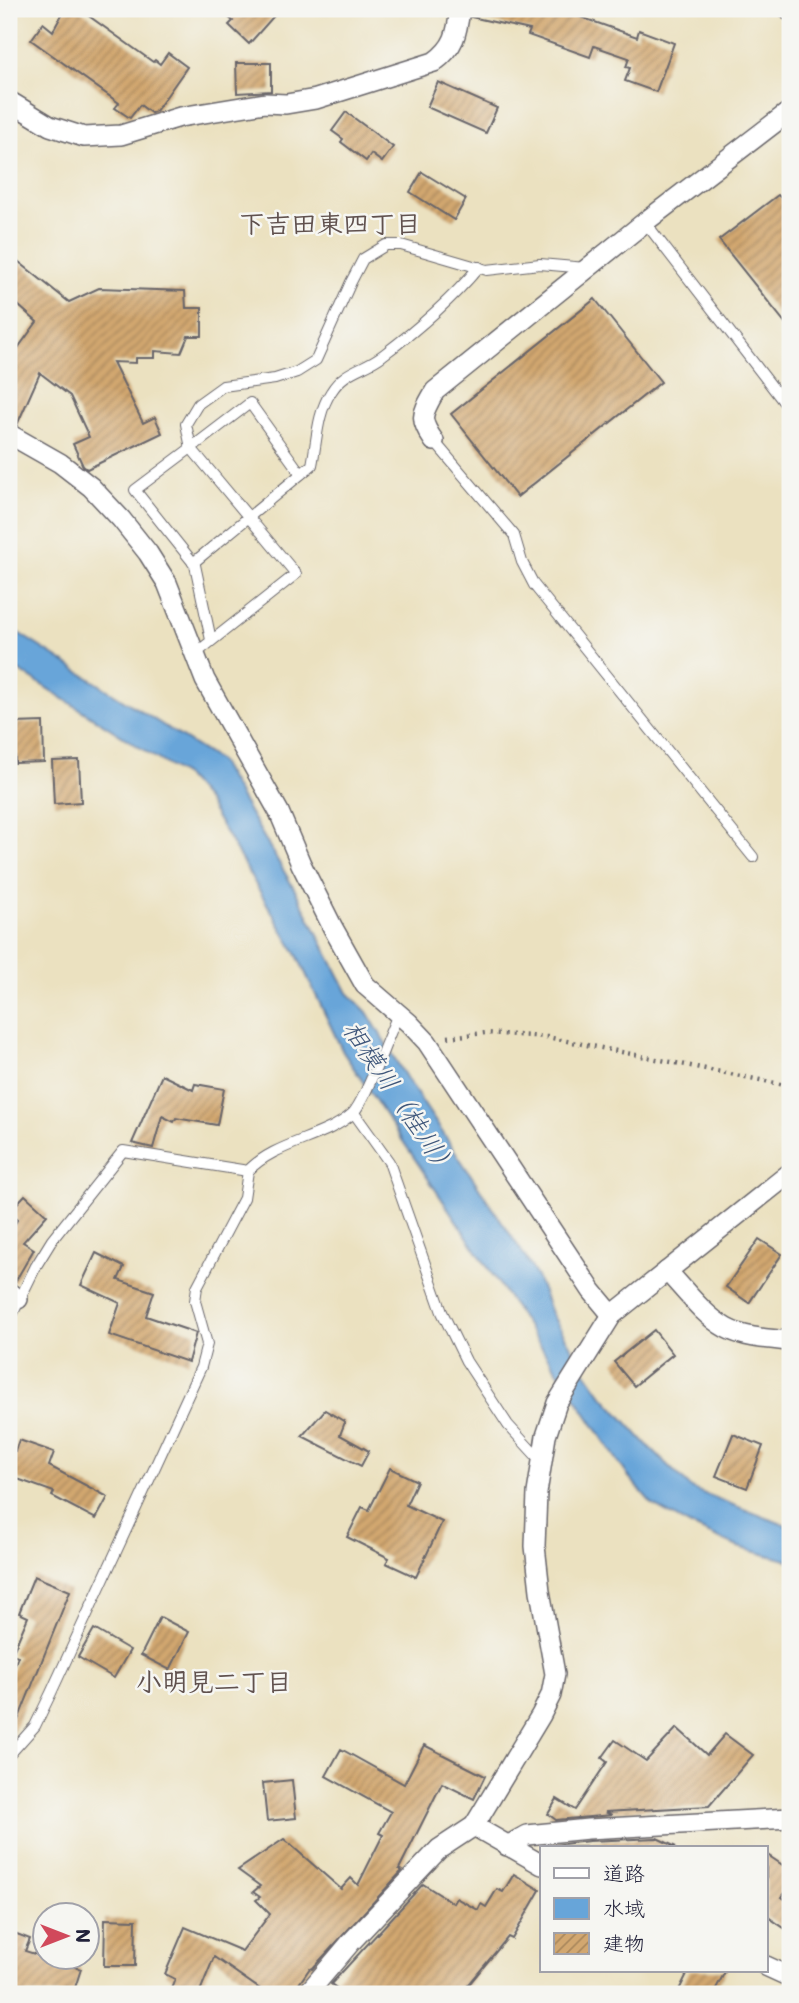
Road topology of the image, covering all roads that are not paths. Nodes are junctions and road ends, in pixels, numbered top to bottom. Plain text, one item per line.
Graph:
1 (460, 9) edge
2 (9, 101) edge
3 (790, 111) edge
4 (645, 222) junction
5 (479, 267) junction
6 (587, 269) junction
7 (790, 410) edge
8 (9, 434) edge
9 (434, 442) joint
10 (191, 448) junction
11 (301, 474) junction
12 (248, 517) junction
13 (193, 563) junction
14 (211, 640) junction
15 (194, 654) junction
16 (754, 857) dead end
17 (394, 1022) junction
18 (354, 1113) junction
19 (248, 1171) junction
20 (790, 1173) edge
21 (667, 1271) junction
22 (14, 1296) edge
23 (612, 1315) junction
24 (9, 1321) edge
25 (790, 1341) edge
26 (542, 1462) junction
27 (11, 1749) edge
28 (790, 1818) edge
29 (474, 1826) junction
30 (508, 1846) junction
31 (540, 1864) edge
32 (768, 1967) edge
33 (790, 1978) edge
34 (307, 1994) edge

1 - 2 street
3 - 4 street
4 - 6 street
4 - 7 lane
5 - 6 lane
5 - 10 lane
5 - 11 lane
6 - 9 street
8 - 15 street
9 - 16 lane
10 - 11 lane
10 - 12 lane
10 - 13 lane
11 - 12 lane
12 - 13 lane
12 - 14 lane
13 - 14 lane
14 - 15 lane
15 - 17 street
17 - 18 lane
17 - 23 street
18 - 19 lane
18 - 26 lane
19 - 22 lane
19 - 27 lane
20 - 21 street
21 - 23 street
21 - 25 street
22 - 24 lane
23 - 26 street
26 - 29 street
28 - 30 street
29 - 30 street
29 - 34 street
30 - 31 street
32 - 33 street

